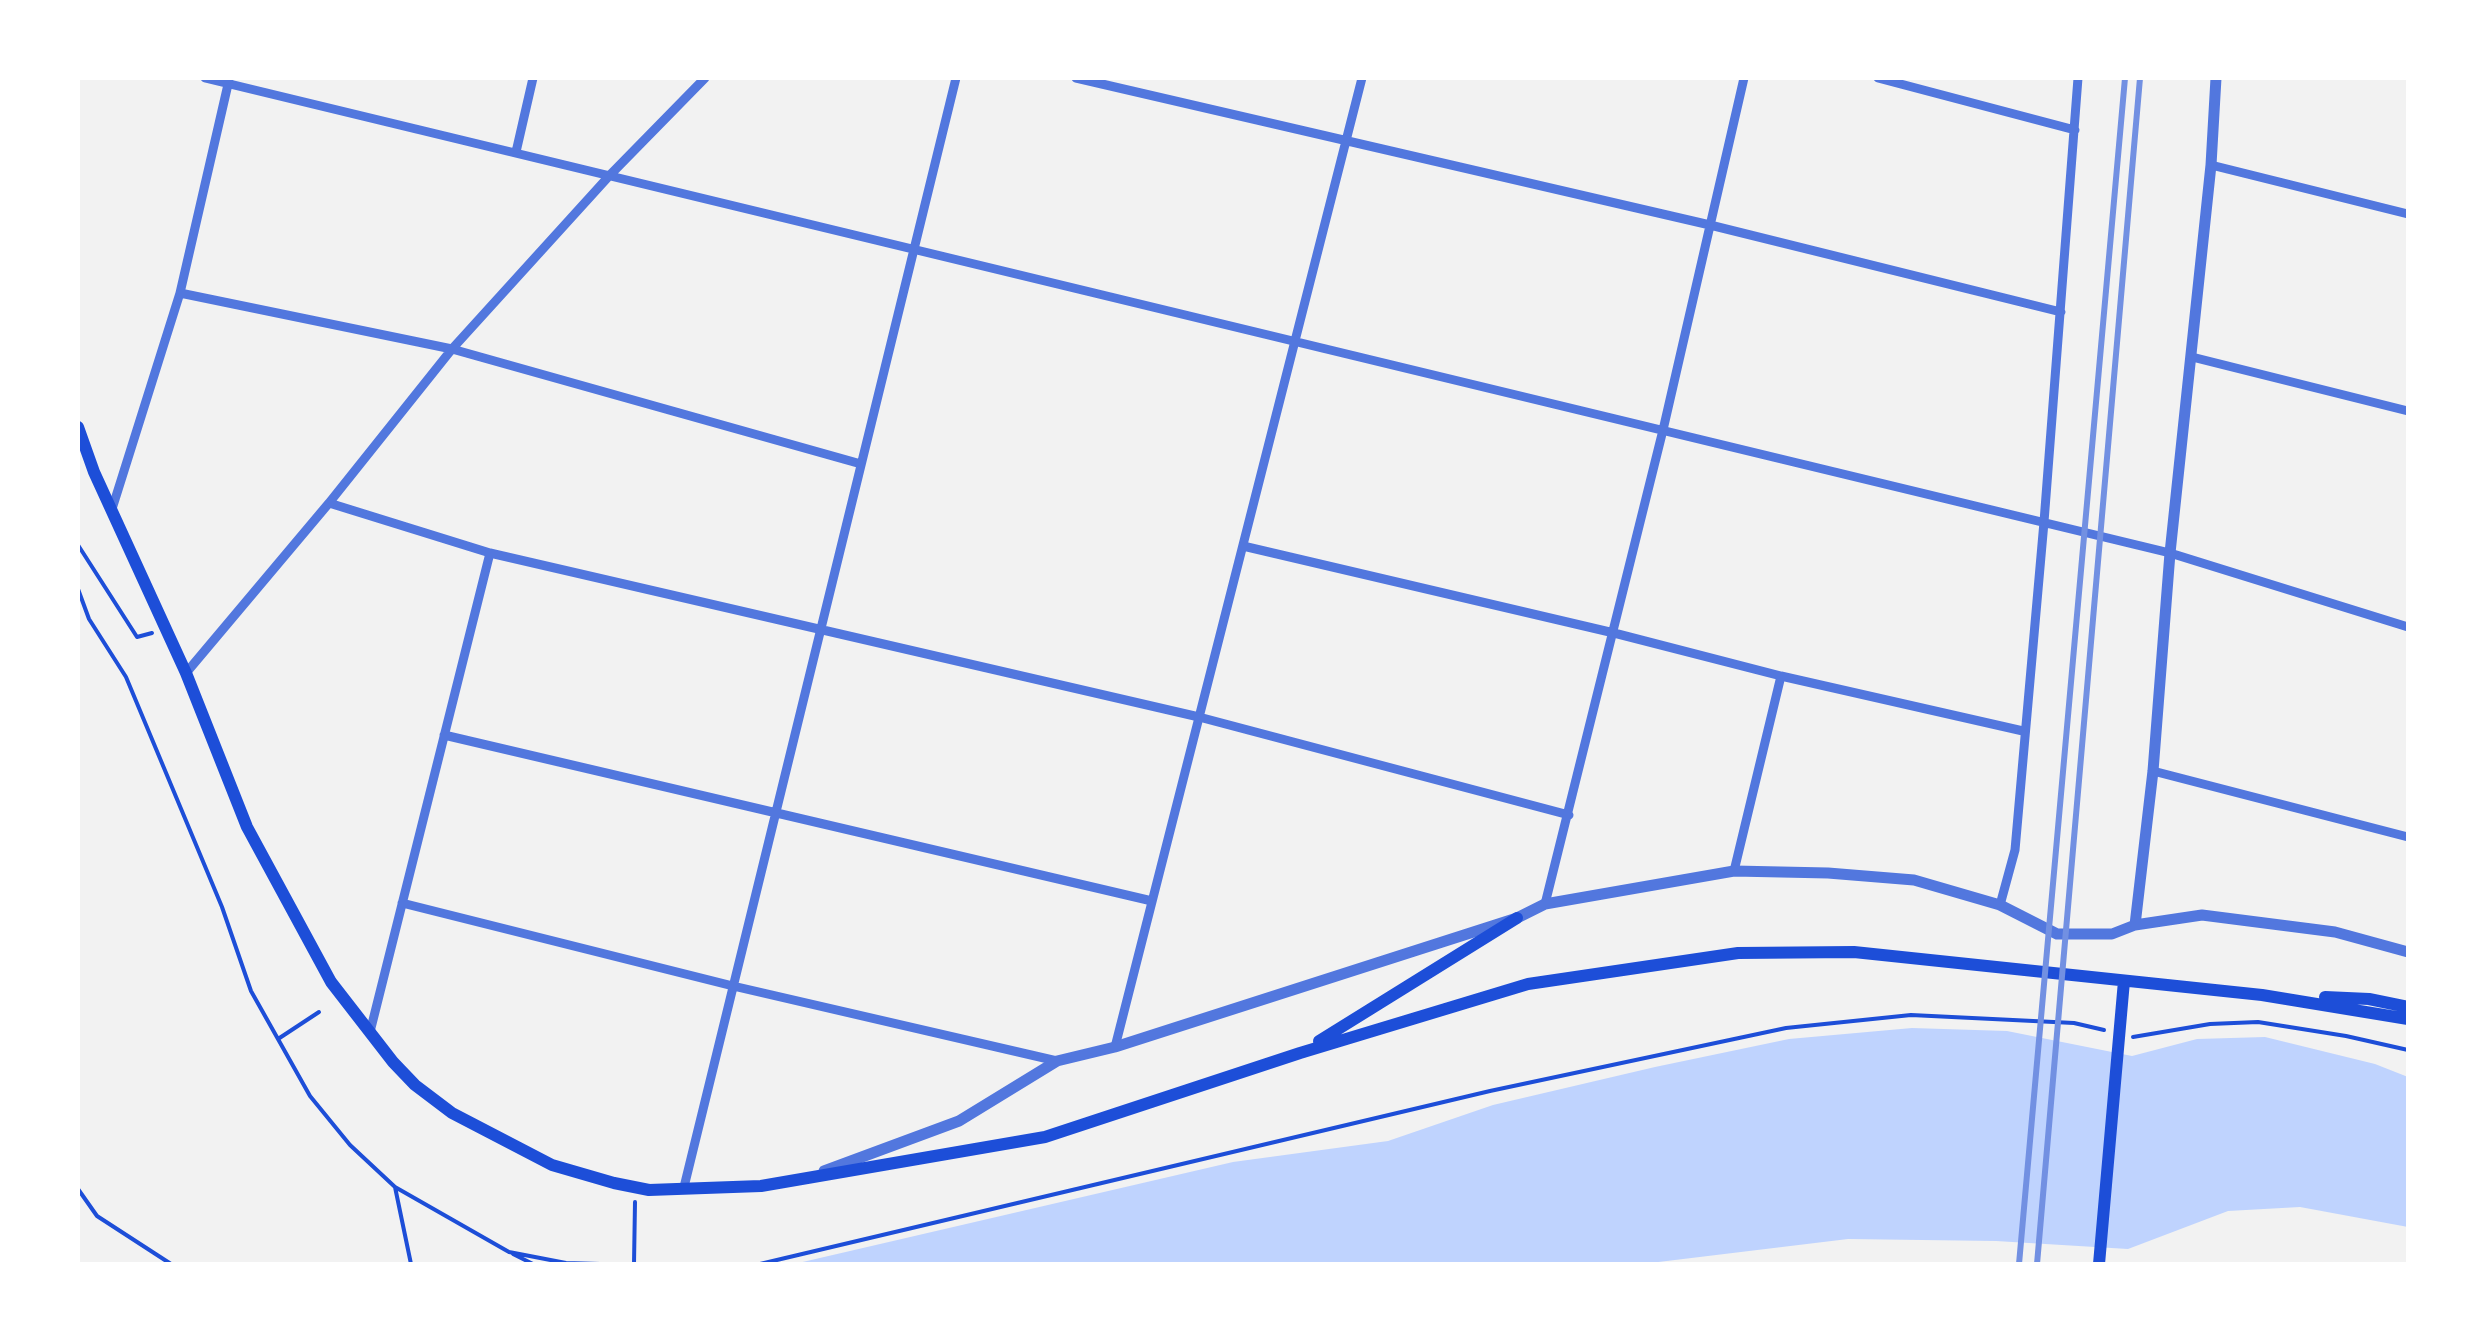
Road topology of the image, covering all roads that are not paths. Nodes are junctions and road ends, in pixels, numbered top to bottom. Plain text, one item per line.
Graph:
1 (205, 78) edge
2 (533, 78) edge
3 (705, 78) edge
4 (956, 78) edge
5 (1076, 78) edge
6 (1362, 78) edge
7 (1744, 78) edge
8 (1878, 78) edge
9 (2078, 78) edge
10 (2216, 78) edge
11 (229, 80) edge
12 (2076, 130) junction
13 (1346, 138) junction
14 (516, 152) junction
15 (2211, 165) junction
16 (610, 175) junction
17 (2408, 214) edge
18 (1710, 225) junction
19 (914, 249) junction
20 (180, 293) junction
21 (2061, 312) junction
22 (1295, 341) junction
23 (452, 349) junction
24 (2192, 357) junction
25 (2408, 411) edge
26 (78, 427) edge
27 (1663, 430) junction
28 (78, 444) edge
29 (861, 464) junction
30 (94, 472) junction
31 (330, 503) junction
32 (112, 509) junction
33 (2044, 522) junction
34 (1242, 546) junction
35 (490, 553) junction
36 (2170, 553) junction
37 (2408, 627) edge
38 (820, 630) junction
39 (1614, 633) junction
40 (186, 672) junction
41 (1781, 676) junction
42 (1199, 716) junction
43 (2023, 731) junction
44 (444, 735) junction
45 (2152, 770) junction
46 (775, 815) junction
47 (1569, 815) junction
48 (2408, 837) edge
49 (1734, 871) junction
50 (1152, 901) junction
51 (402, 903) junction
52 (1545, 904) junction
53 (2000, 905) junction
54 (1517, 918) junction
55 (2135, 925) junction
56 (2408, 952) edge
57 (2124, 981) junction
58 (733, 986) junction
59 (2262, 995) junction
60 (2408, 1006) edge
61 (2408, 1019) edge
62 (370, 1032) junction
63 (1115, 1047) junction
64 (1300, 1053) junction
65 (1056, 1061) junction
66 (802, 1180) junction
67 (684, 1187) junction
68 (2099, 1264) edge

1 - 11 street
2 - 14 street
3 - 16 street
4 - 19 street
5 - 13 street
6 - 13 street
7 - 18 street
8 - 12 street
9 - 12 street
10 - 15 street
11 - 14 street
11 - 20 street
12 - 21 street
13 - 18 street
13 - 22 street
14 - 16 street
15 - 17 street
15 - 24 street
16 - 19 street
16 - 23 street
18 - 21 street
18 - 27 street
19 - 22 street
19 - 29 street
20 - 23 street
20 - 32 street
21 - 33 street
22 - 27 street
22 - 34 street
23 - 29 street
23 - 31 street
24 - 25 street
24 - 36 street
26 - 30 main road
27 - 33 street
27 - 39 street
28 - 30 street
29 - 38 street
30 - 32 main road
31 - 35 street
31 - 40 street
32 - 40 main road
33 - 36 street
33 - 43 street
34 - 39 street
34 - 42 street
35 - 38 street
35 - 44 street
36 - 37 street
36 - 45 street
38 - 42 street
38 - 46 street
39 - 41 street
39 - 47 street
40 - 62 main road
41 - 43 street
41 - 49 street
42 - 47 street
42 - 50 street
43 - 53 street
44 - 46 street
44 - 51 street
45 - 48 street
45 - 55 street
46 - 50 street
46 - 58 street
47 - 52 street
49 - 52 street
49 - 53 street
50 - 63 street
51 - 58 street
51 - 62 street
52 - 54 street
53 - 55 street
54 - 63 street
54 - 64 main road
55 - 56 street
57 - 59 main road
57 - 64 main road
57 - 68 main road
58 - 65 street
58 - 67 street
59 - 60 main road
59 - 61 main road
62 - 67 main road
63 - 65 street
64 - 66 main road
65 - 66 street
66 - 67 main road

